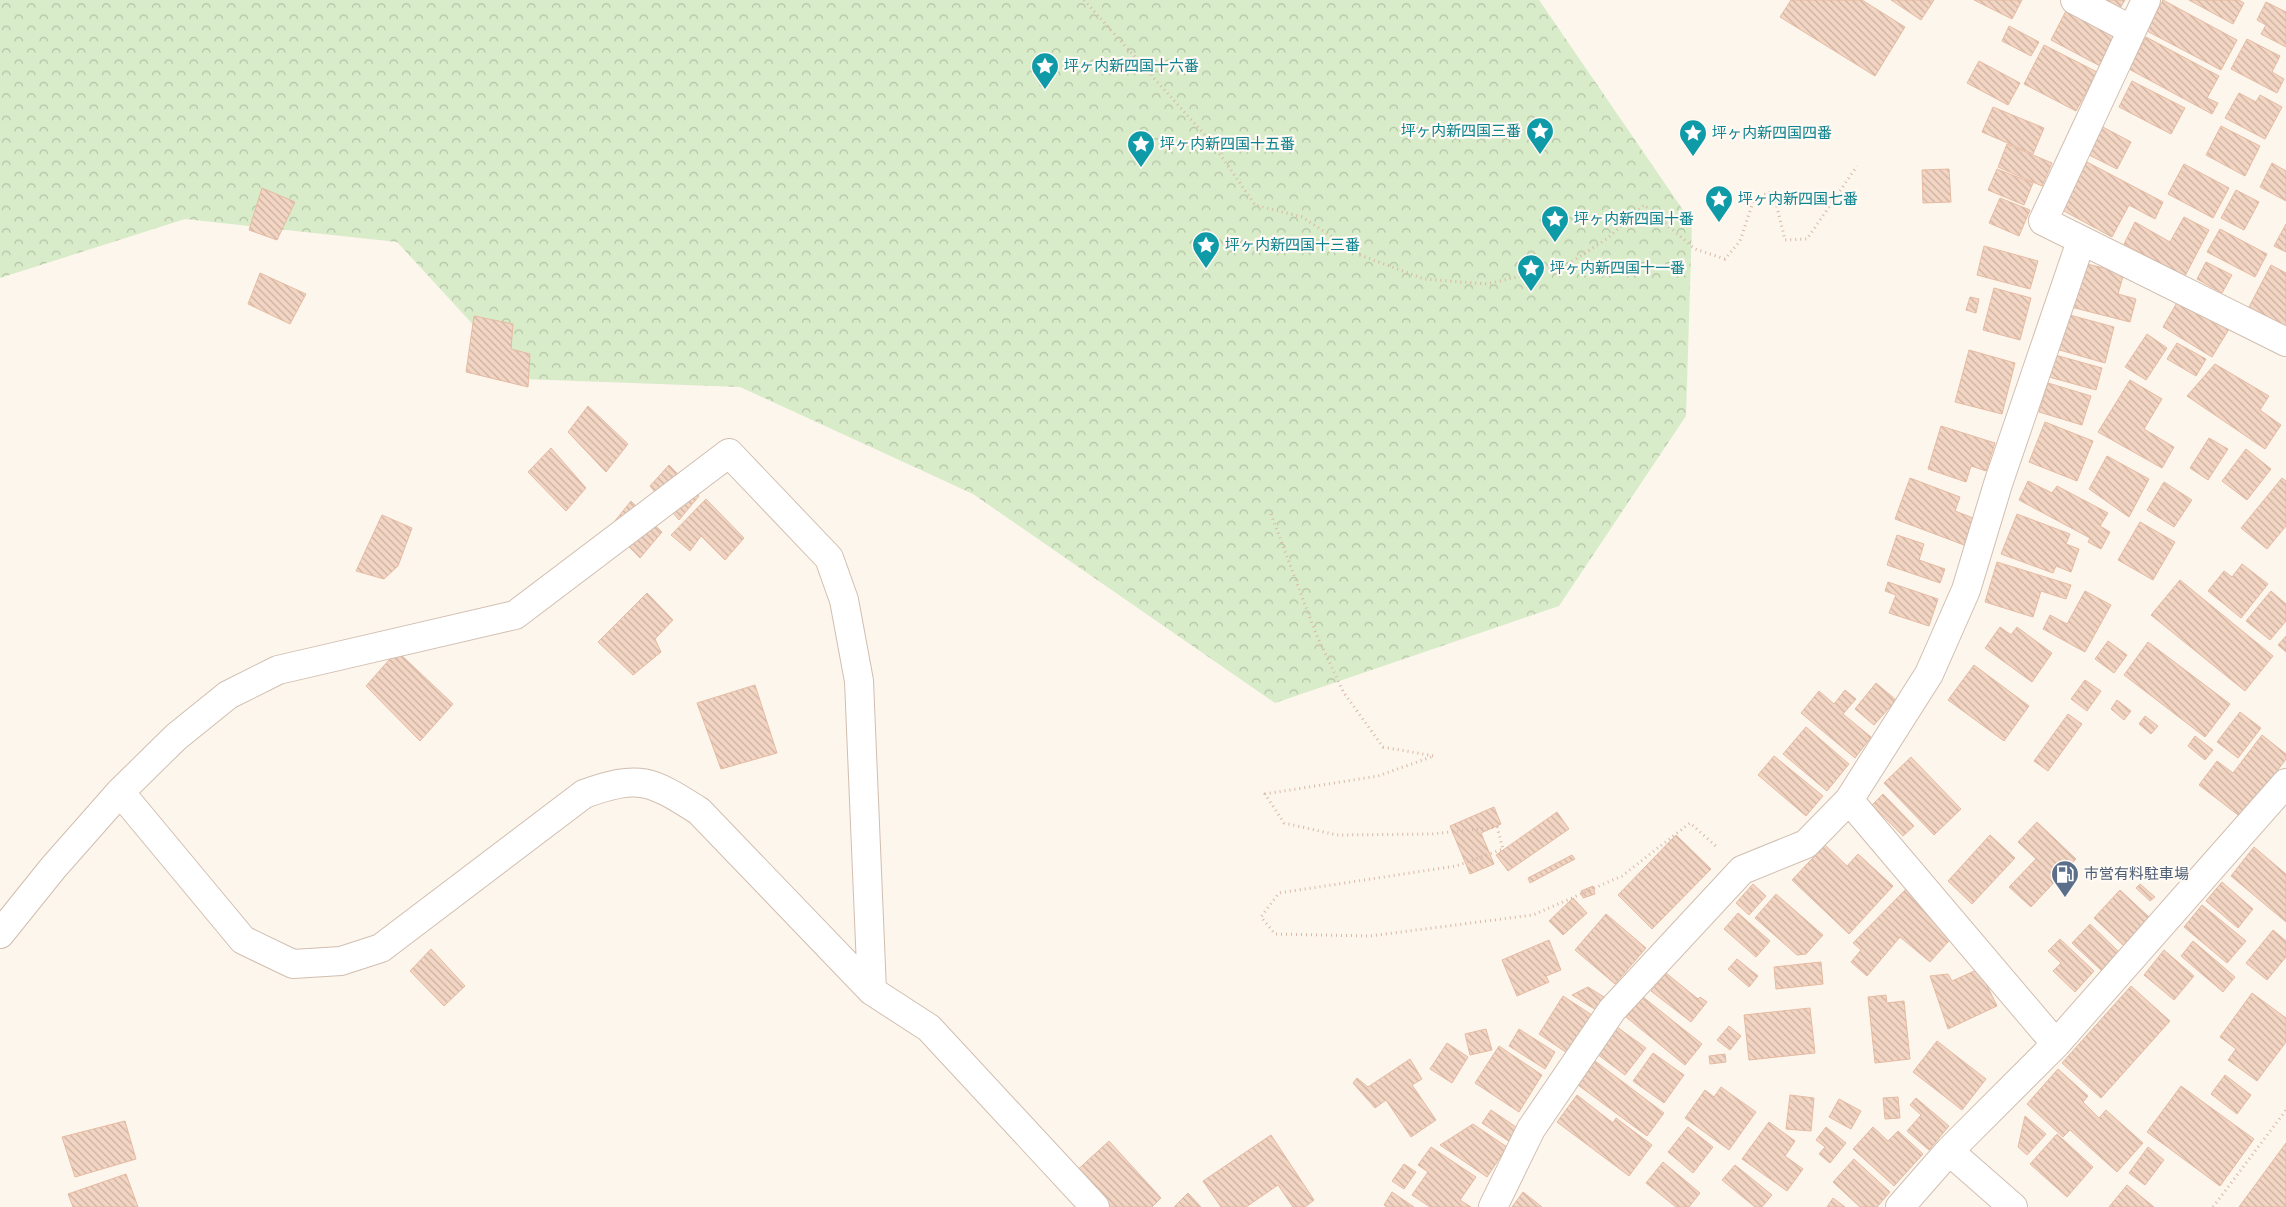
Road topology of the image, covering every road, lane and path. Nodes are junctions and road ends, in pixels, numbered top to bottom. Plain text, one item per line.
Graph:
1 (1084, 0) edge
2 (2075, 0) edge
3 (2146, 0) edge
4 (2130, 29) junction
5 (1856, 166) dead end
6 (2081, 241) junction
7 (2286, 342) edge
8 (1271, 514) dead end
9 (2286, 783) edge
10 (120, 792) junction
11 (1849, 800) junction
12 (1742, 870) junction
13 (0, 934) edge
14 (872, 991) junction
15 (2056, 1044) junction
16 (2286, 1110) edge
17 (1949, 1151) junction
18 (1095, 1207) edge
19 (1493, 1207) edge
20 (1900, 1207) edge
21 (2013, 1207) edge
22 (2213, 1207) edge

1 - 5 path
2 - 4 street
3 - 4 street
4 - 6 street
6 - 7 street
6 - 11 street
8 - 12 path
9 - 15 street
10 - 13 street
10 - 14 street
10 - 14 street
11 - 12 street
11 - 15 street
12 - 19 street
14 - 18 street
15 - 17 street
16 - 22 path
17 - 20 street
17 - 21 street

